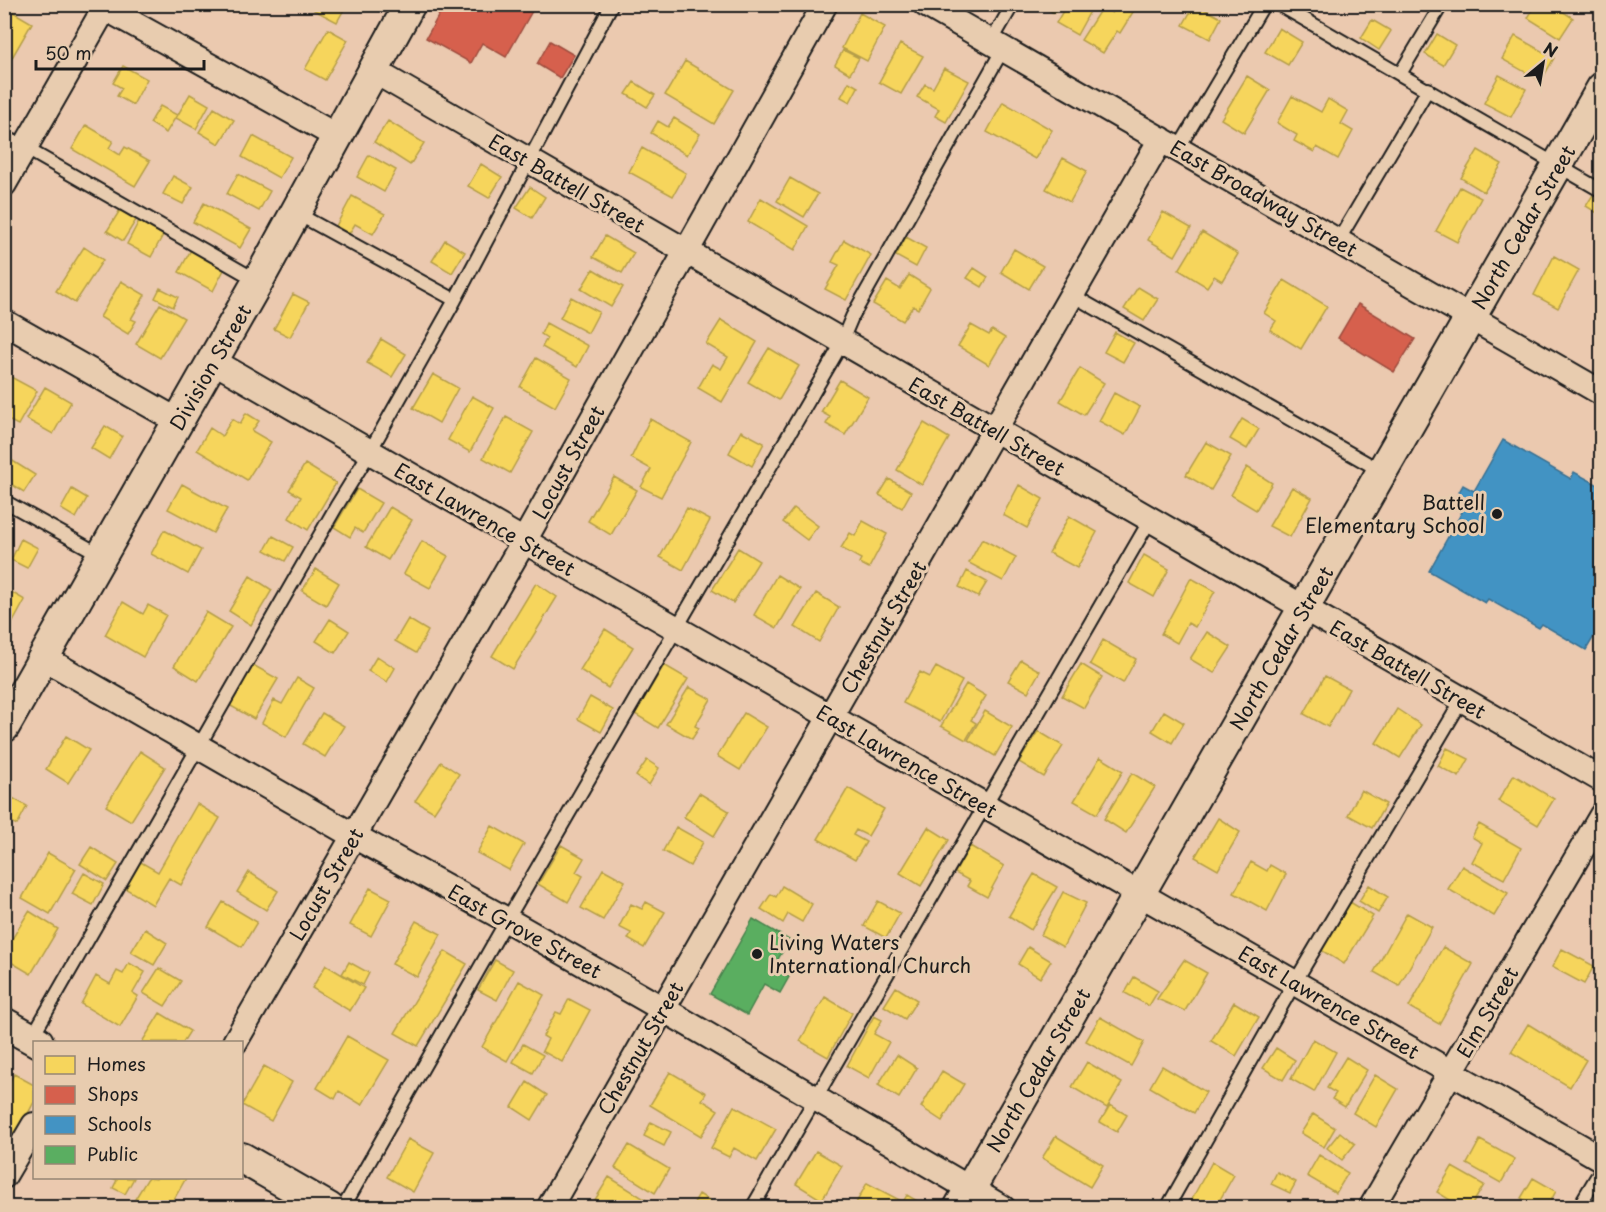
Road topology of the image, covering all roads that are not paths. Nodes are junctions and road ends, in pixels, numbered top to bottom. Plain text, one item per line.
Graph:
1 (410, 4) edge
2 (612, 4) edge
3 (825, 4) edge
4 (925, 4) edge
5 (1012, 4) edge
6 (1264, 4) edge
7 (1278, 4) edge
8 (1442, 4) edge
9 (103, 6) edge
10 (997, 45) junction
11 (374, 71) junction
12 (1400, 74) junction
13 (1602, 88) edge
14 (1428, 89) junction
15 (4, 136) edge
16 (338, 137) junction
17 (1170, 144) junction
18 (26, 147) junction
19 (530, 160) junction
20 (1558, 165) junction
21 (4, 184) edge
22 (1602, 191) edge
23 (296, 213) junction
24 (1338, 241) junction
25 (687, 253) junction
26 (258, 281) junction
27 (1072, 295) junction
28 (455, 300) junction
29 (1471, 317) junction
30 (4, 322) edge
31 (841, 343) junction
32 (213, 361) junction
33 (1602, 393) edge
34 (178, 421) junction
35 (995, 431) junction
36 (370, 452) junction
37 (1383, 471) junction
38 (4, 501) edge
39 (1150, 520) junction
40 (524, 541) junction
41 (102, 556) junction
42 (1304, 609) junction
43 (677, 630) junction
44 (44, 658) junction
45 (12, 696) edge
46 (1462, 700) junction
47 (831, 717) junction
48 (4, 727) edge
49 (200, 747) junction
50 (1602, 780) edge
51 (986, 806) junction
52 (1602, 815) edge
53 (354, 836) junction
54 (1139, 894) junction
55 (507, 920) junction
56 (1295, 982) junction
57 (663, 1009) junction
58 (4, 1023) edge
59 (35, 1040) edge
60 (236, 1041) edge
61 (1452, 1073) junction
62 (814, 1099) junction
63 (33, 1127) edge
64 (243, 1159) edge
65 (1602, 1159) edge
66 (1602, 1168) edge
67 (4, 1176) edge
68 (964, 1198) edge
69 (329, 1208) edge
70 (343, 1208) edge
71 (549, 1208) edge
72 (752, 1208) edge
73 (1003, 1208) edge
74 (1167, 1208) edge
75 (1371, 1208) edge
76 (1578, 1208) edge

1 - 11 street, Division Street
2 - 19 lane
3 - 25 street, Locust Street
4 - 10 street, East Broadway Street
5 - 10 lane
6 - 17 lane
7 - 12 lane
8 - 12 lane
9 - 16 street
9 - 18 street
10 - 17 street, East Broadway Street
10 - 31 lane
11 - 16 street, Division Street
11 - 19 street, East Battell Street
12 - 14 lane
13 - 20 street, North Cedar Street
14 - 20 lane
14 - 24 lane
15 - 18 lane
16 - 23 street, Division Street
17 - 24 street, East Broadway Street
17 - 27 street, Chestnut Street
18 - 21 street
18 - 26 lane
19 - 25 street, East Battell Street
19 - 28 lane
20 - 22 lane
20 - 29 street, North Cedar Street
23 - 26 street, Division Street
23 - 28 lane
24 - 29 street, East Broadway Street
25 - 31 street, East Battell Street
25 - 40 street, Locust Street
26 - 32 street, Division Street
27 - 35 street, Chestnut Street
27 - 37 lane
28 - 36 lane
29 - 33 street, East Broadway Street
29 - 37 street, North Cedar Street
30 - 34 street
31 - 35 street, East Battell Street
31 - 43 lane
32 - 34 street, Division Street
32 - 36 street, East Lawrence Street
34 - 41 street, Division Street
35 - 39 street, East Battell Street
35 - 47 street, Chestnut Street
36 - 40 street, East Lawrence Street
36 - 49 lane
37 - 42 street, North Cedar Street
38 - 41 lane
39 - 42 street, East Battell Street
39 - 51 lane
40 - 43 street, East Lawrence Street
40 - 53 street, Locust Street
41 - 44 street, Division Street
42 - 46 street, East Battell Street
42 - 54 street, North Cedar Street
43 - 47 street, East Lawrence Street
43 - 55 lane
44 - 45 street, Division Street
44 - 49 street, East Grove Street
45 - 48 street, Division Street
46 - 50 street, East Battell Street
46 - 56 lane
47 - 51 street, East Lawrence Street
47 - 57 street, Chestnut Street
49 - 53 street, East Grove Street
49 - 59 lane
51 - 54 street, East Lawrence Street
51 - 62 lane
52 - 61 street, Elm Street
53 - 55 street, East Grove Street
53 - 60 street, Locust Street
54 - 56 street, East Lawrence Street
54 - 68 street, North Cedar Street
55 - 57 street, East Grove Street
55 - 70 lane
56 - 61 street, East Lawrence Street
56 - 74 lane
57 - 62 street, East Grove Street
57 - 71 street, Chestnut Street
58 - 59 street
61 - 65 street, East Lawrence Street
61 - 75 street, Elm Street
62 - 68 street, East Grove Street
62 - 72 lane
63 - 67 street
64 - 69 street
66 - 76 lane
68 - 73 street, East Grove Street

